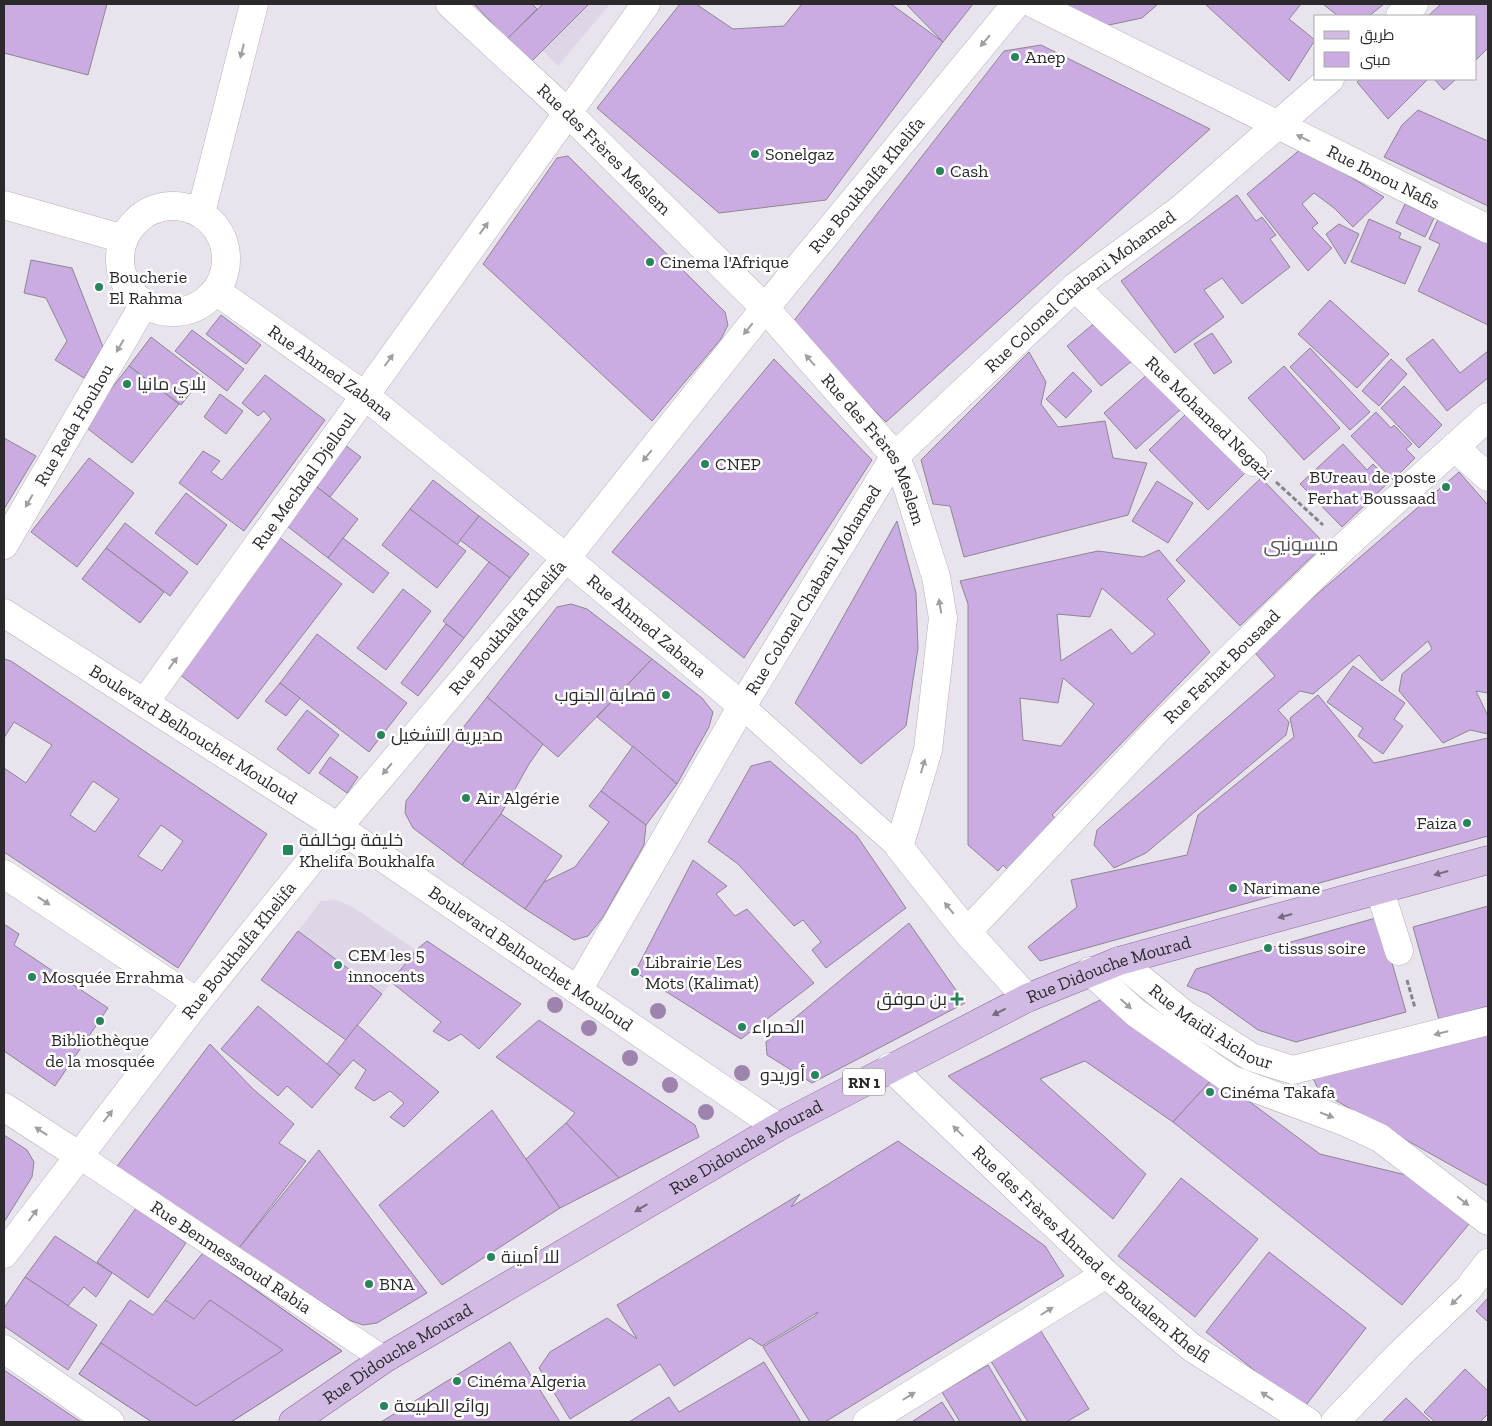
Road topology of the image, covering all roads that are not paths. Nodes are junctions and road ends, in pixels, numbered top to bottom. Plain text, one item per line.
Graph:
1 (254, 4) edge
2 (450, 4) edge
3 (646, 4) edge
4 (1016, 4) edge
5 (1034, 4) edge
6 (1414, 4) edge
7 (1401, 15) edge
8 (1329, 80) edge
9 (567, 112) junction
10 (1278, 125) junction
11 (4, 205) edge
12 (201, 213) junction
13 (1488, 229) edge
14 (124, 239) junction
15 (1075, 287) junction
16 (216, 291) junction
17 (144, 304) junction
18 (765, 308) junction
19 (364, 395) junction
20 (1488, 417) edge
21 (1454, 447) junction
22 (895, 456) junction
23 (1252, 462) road end
24 (1488, 477) edge
25 (4, 545) edge
26 (566, 558) junction
27 (4, 613) edge
28 (145, 702) junction
29 (742, 706) junction
30 (338, 827) junction
31 (899, 847) junction
32 (1488, 860) edge
33 (4, 874) edge
34 (1380, 890) junction
35 (968, 932) junction
36 (1399, 951) road end
37 (1119, 960) junction
38 (1090, 971) junction
39 (578, 990) junction
40 (1027, 998) junction
41 (196, 1002) junction
42 (1488, 1021) edge
43 (890, 1067) junction
44 (4, 1107) edge
45 (778, 1127) junction
46 (78, 1155) junction
47 (1488, 1221) edge
48 (4, 1254) edge
49 (1488, 1263) edge
50 (1106, 1274) junction
51 (4, 1349) edge
52 (384, 1359) junction
53 (110, 1422) edge
54 (293, 1422) edge
55 (867, 1422) edge
56 (1308, 1422) edge
57 (1335, 1422) edge

1 -> 12 street
2 - 9 street, Rue des Frères Meslem
3 - 9 street, Rue Mechdal Djelloul
4 -> 18 street, Rue Boukhalfa Khelifa
5 - 10 street, Rue Ibnou Nafis
6 - 7 street
8 - 10 street, Rue Colonel Chabani Mohamed
9 - 18 street, Rue des Frères Meslem
19 -> 9 street, Rue Mechdal Djelloul
13 -> 10 street, Rue Ibnou Nafis
10 - 15 street, Rue Colonel Chabani Mohamed
11 - 14 street
12 - 14 street
12 - 16 street
14 - 17 street
15 - 22 street, Rue Colonel Chabani Mohamed
15 - 23 street, Rue Mohamed Negazi
16 - 17 street
16 - 19 street, Rue Ahmed Zabana
17 -> 25 street, Rue Reda Houhou
22 -> 18 street, Rue des Frères Meslem
18 -> 26 street, Rue Boukhalfa Khelifa
19 - 26 street, Rue Ahmed Zabana
28 -> 19 street, Rue Mechdal Djelloul
20 - 21 street, Rue Ferhat Bousaad
21 - 24 street
21 - 35 street, Rue Ferhat Bousaad
22 - 29 street, Rue Colonel Chabani Mohamed
31 -> 22 street, Rue des Frères Meslem
26 - 29 street, Rue Ahmed Zabana
26 -> 30 street, Rue Boukhalfa Khelifa
27 - 28 street, Boulevard Belhouchet Mouloud
28 - 30 street, Boulevard Belhouchet Mouloud
29 - 31 street, Rue Ahmed Zabana
29 - 39 street, Rue Colonel Chabani Mohamed
30 - 39 street, Boulevard Belhouchet Mouloud
30 - 41 street, Rue Boukhalfa Khelifa
35 -> 31 street
32 -> 34 main road, Rue Didouche Mourad / RN 1
33 -> 41 street
34 - 36 street
34 -> 37 main road, Rue Didouche Mourad / RN 1
35 - 40 street
37 - 38 main road, Rue Didouche Mourad / RN 1
42 -> 37 street, Rue Maidi Aichour
38 - 40 main road, Rue Didouche Mourad / RN 1
38 -> 47 street
39 - 45 street, Boulevard Belhouchet Mouloud
40 -> 43 main road, Rue Didouche Mourad / RN 1
46 -> 41 street, Rue Boukhalfa Khelifa
43 - 45 main road, Rue Didouche Mourad / RN 1
50 -> 43 street, Rue des Frères Ahmed et Boualem Khelfi
46 -> 44 street
45 -> 52 main road, Rue Didouche Mourad / RN 1
48 -> 46 street, Rue Boukhalfa Khelifa
46 - 52 street, Rue Benmessaoud Rabia
49 -> 57 street
55 -> 50 street
56 -> 50 street, Rue des Frères Ahmed et Boualem Khelfi
51 - 53 street
52 - 54 main road, Rue Didouche Mourad / RN 1

